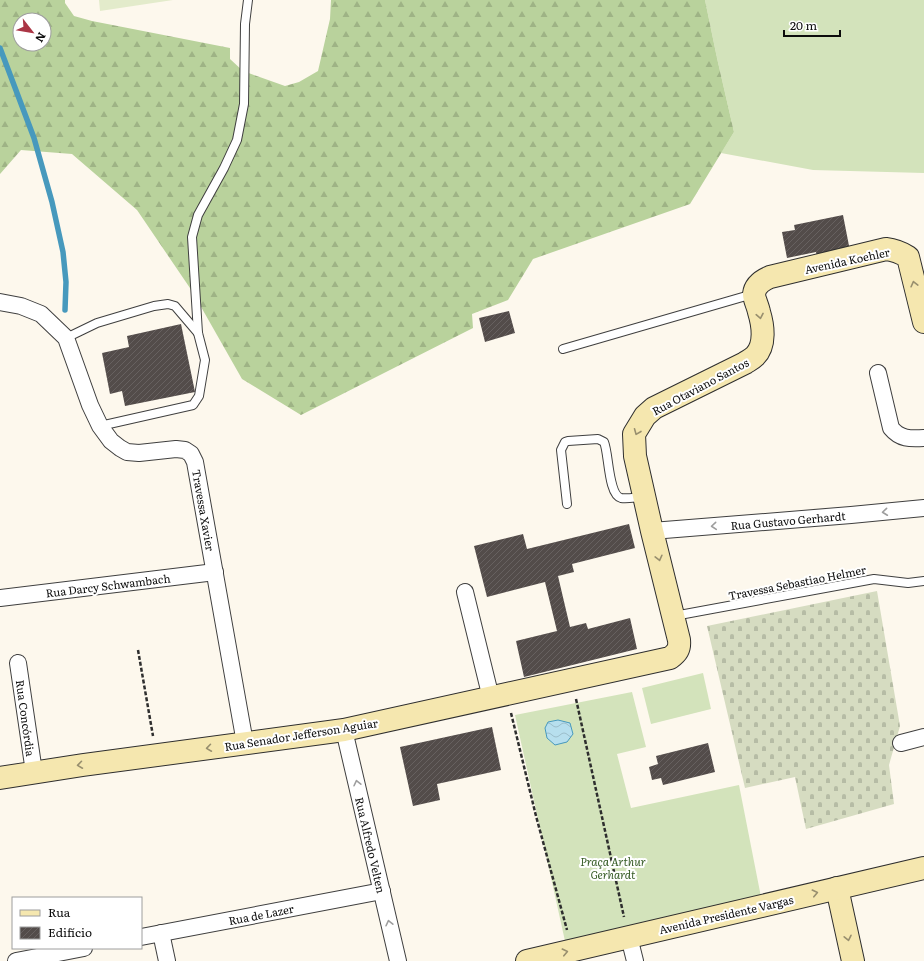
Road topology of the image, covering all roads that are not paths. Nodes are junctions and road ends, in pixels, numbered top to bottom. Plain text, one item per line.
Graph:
1 (248, 0) edge
2 (754, 294) junction
3 (0, 302) edge
4 (924, 322) edge
5 (198, 333) junction
6 (66, 338) junction
7 (563, 350) dead end
8 (878, 373) dead end
9 (100, 426) junction
10 (924, 438) edge
11 (644, 497) junction
12 (567, 504) dead end
13 (924, 508) edge
14 (652, 531) junction
15 (215, 572) junction
16 (924, 581) edge
17 (465, 592) dead end
18 (0, 598) edge
19 (674, 617) junction
20 (670, 658) joint
21 (18, 663) dead end
22 (499, 696) junction
23 (344, 730) junction
24 (924, 737) edge
25 (244, 743) junction
26 (901, 743) dead end
27 (34, 772) junction
28 (0, 778) edge
29 (924, 868) edge
30 (837, 888) junction
31 (382, 891) junction
32 (161, 933) junction
33 (142, 937) edge
34 (629, 937) junction
35 (79, 949) edge
36 (16, 961) edge
37 (168, 961) edge
38 (398, 961) edge
39 (528, 961) edge
40 (636, 961) edge
41 (853, 961) edge

1 - 5 lane
4 -> 2 street, Avenida Koehler
2 - 7 lane
2 -> 11 street, Rua Otaviano Santos
3 - 6 street, Travessa Xavier
5 - 6 lane
5 - 9 lane
6 - 9 street, Travessa Xavier
8 - 10 street
9 - 15 street, Travessa Xavier
11 - 12 lane
11 - 14 street, Rua Otaviano Santos
13 -> 14 street, Rua Gustavo Gerhardt
14 -> 19 street, Rua Otaviano Santos
15 - 18 street, Rua Darcy Schwambach
15 - 25 street, Travessa Xavier
16 - 19 lane, Travessa Sebastiao Helmer
17 - 22 street
19 - 20 street, Rua Otaviano Santos
20 - 22 street, Rua Senador Jefferson Aguiar
21 - 27 street, Rua Concórdia
22 - 23 street, Rua Senador Jefferson Aguiar
23 - 25 street, Rua Senador Jefferson Aguiar
31 -> 23 street, Rua Alfredo Velten
24 - 26 street
25 -> 27 street, Rua Senador Jefferson Aguiar
27 - 28 street, Rua Senador Jefferson Aguiar
29 - 30 street, Avenida Presidente Vargas
34 -> 30 street, Avenida Presidente Vargas
30 -> 41 street
31 - 32 street, Rua de Lazer
38 -> 31 street, Rua Alfredo Velten
32 - 33 street, Rua de Lazer
32 - 37 street
39 -> 34 street, Avenida Presidente Vargas
34 - 40 street
35 - 36 street

